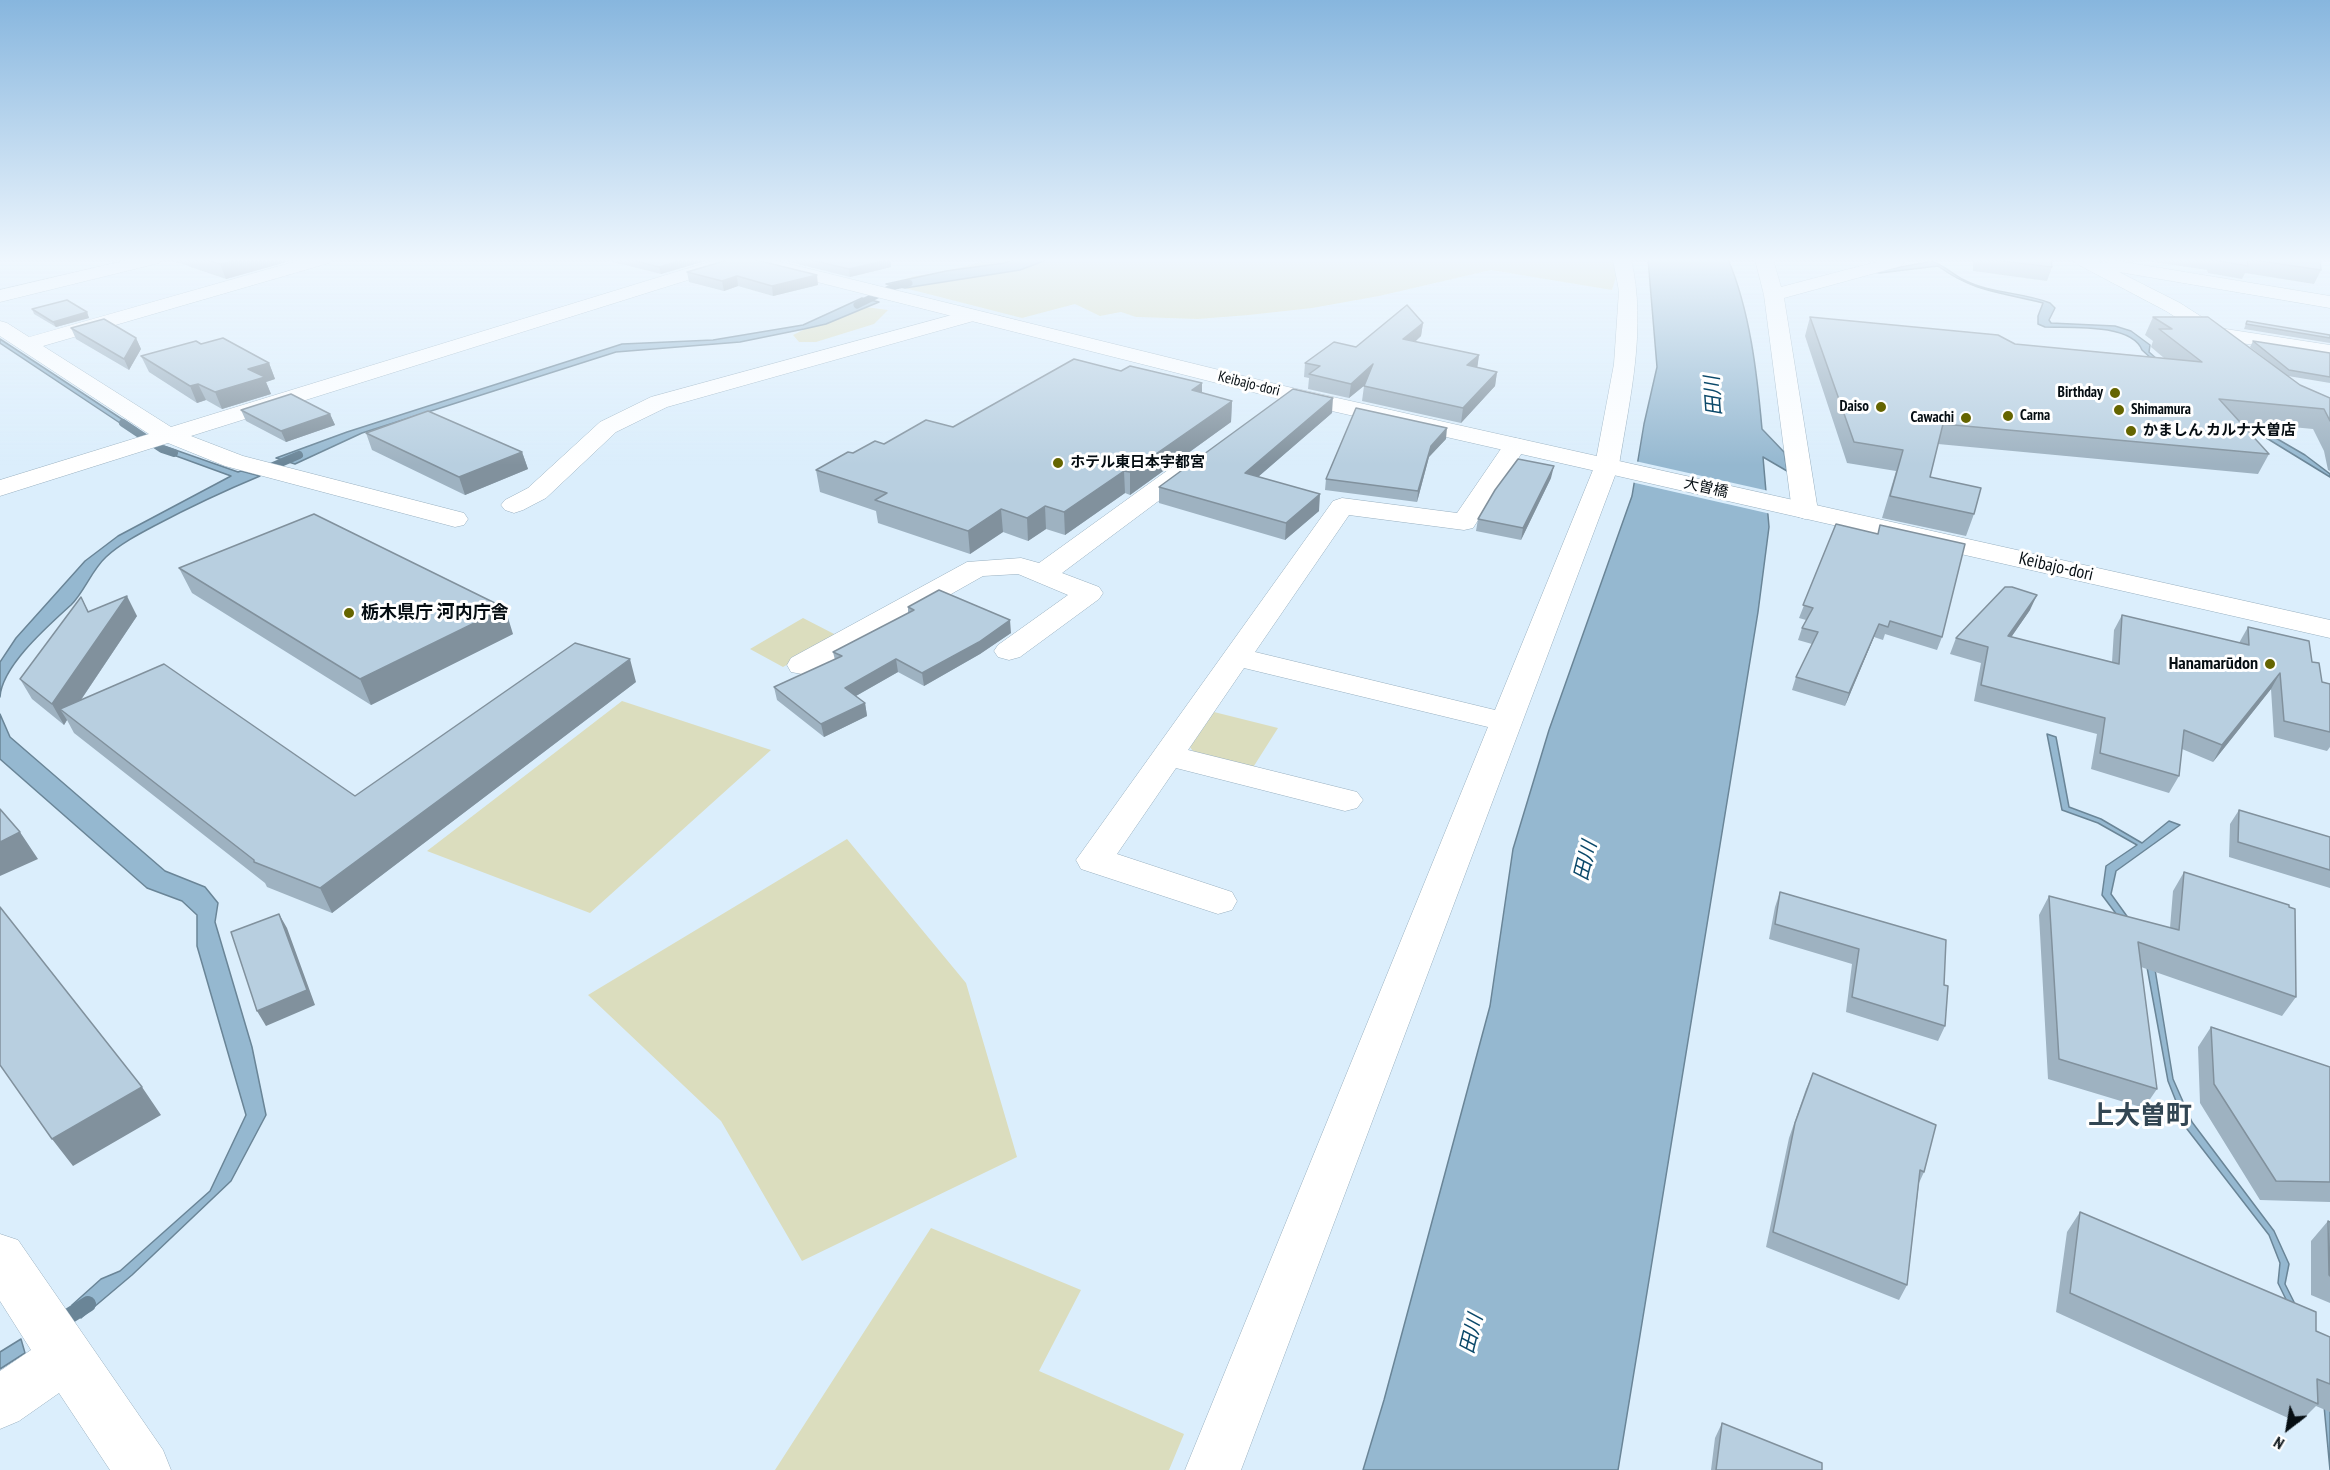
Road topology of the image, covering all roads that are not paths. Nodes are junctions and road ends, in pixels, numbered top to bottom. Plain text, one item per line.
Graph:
1 (1, 328) edge
2 (83, 328) edge
3 (514, 328) edge
4 (928, 328) edge
5 (1017, 328) edge
6 (1626, 328) edge
7 (1777, 328) edge
8 (2206, 328) edge
9 (2215, 333) junction
10 (26, 344) junction
11 (2330, 351) edge
12 (2248, 360) edge
13 (1288, 394) junction
14 (1260, 414) edge
15 (167, 435) junction
16 (1515, 445) junction
17 (1213, 449) edge
18 (1619, 468) junction
19 (0, 488) edge
20 (514, 505) dead end
21 (1793, 508) junction
22 (455, 519) dead end
23 (1044, 573) junction
24 (2330, 629) edge
25 (1009, 651) dead end
26 (1236, 657) junction
27 (802, 665) dead end
28 (1506, 722) junction
29 (1168, 754) junction
30 (1345, 800) dead end
31 (1218, 901) dead end
32 (0, 1256) edge
33 (67, 1357) junction
34 (0, 1402) edge
35 (143, 1470) edge
36 (1213, 1470) edge

1 - 10 street
2 - 10 street
3 - 15 street
4 - 20 street
5 - 13 street, Keibajo-dori
6 - 18 street
7 - 21 street
8 - 9 street
9 - 11 street
9 - 12 street
10 - 15 street
13 - 14 street
13 - 16 street, Keibajo-dori
15 - 19 street
15 - 22 street
16 - 18 street, Keibajo-dori
16 - 26 street
17 - 23 street
18 - 21 street, 大曽橋
18 - 28 street
21 - 24 street, Keibajo-dori
23 - 25 street
23 - 27 street
26 - 28 street
26 - 29 street
28 - 36 street
29 - 30 street
29 - 31 street
32 - 33 street
33 - 34 street
33 - 35 street

